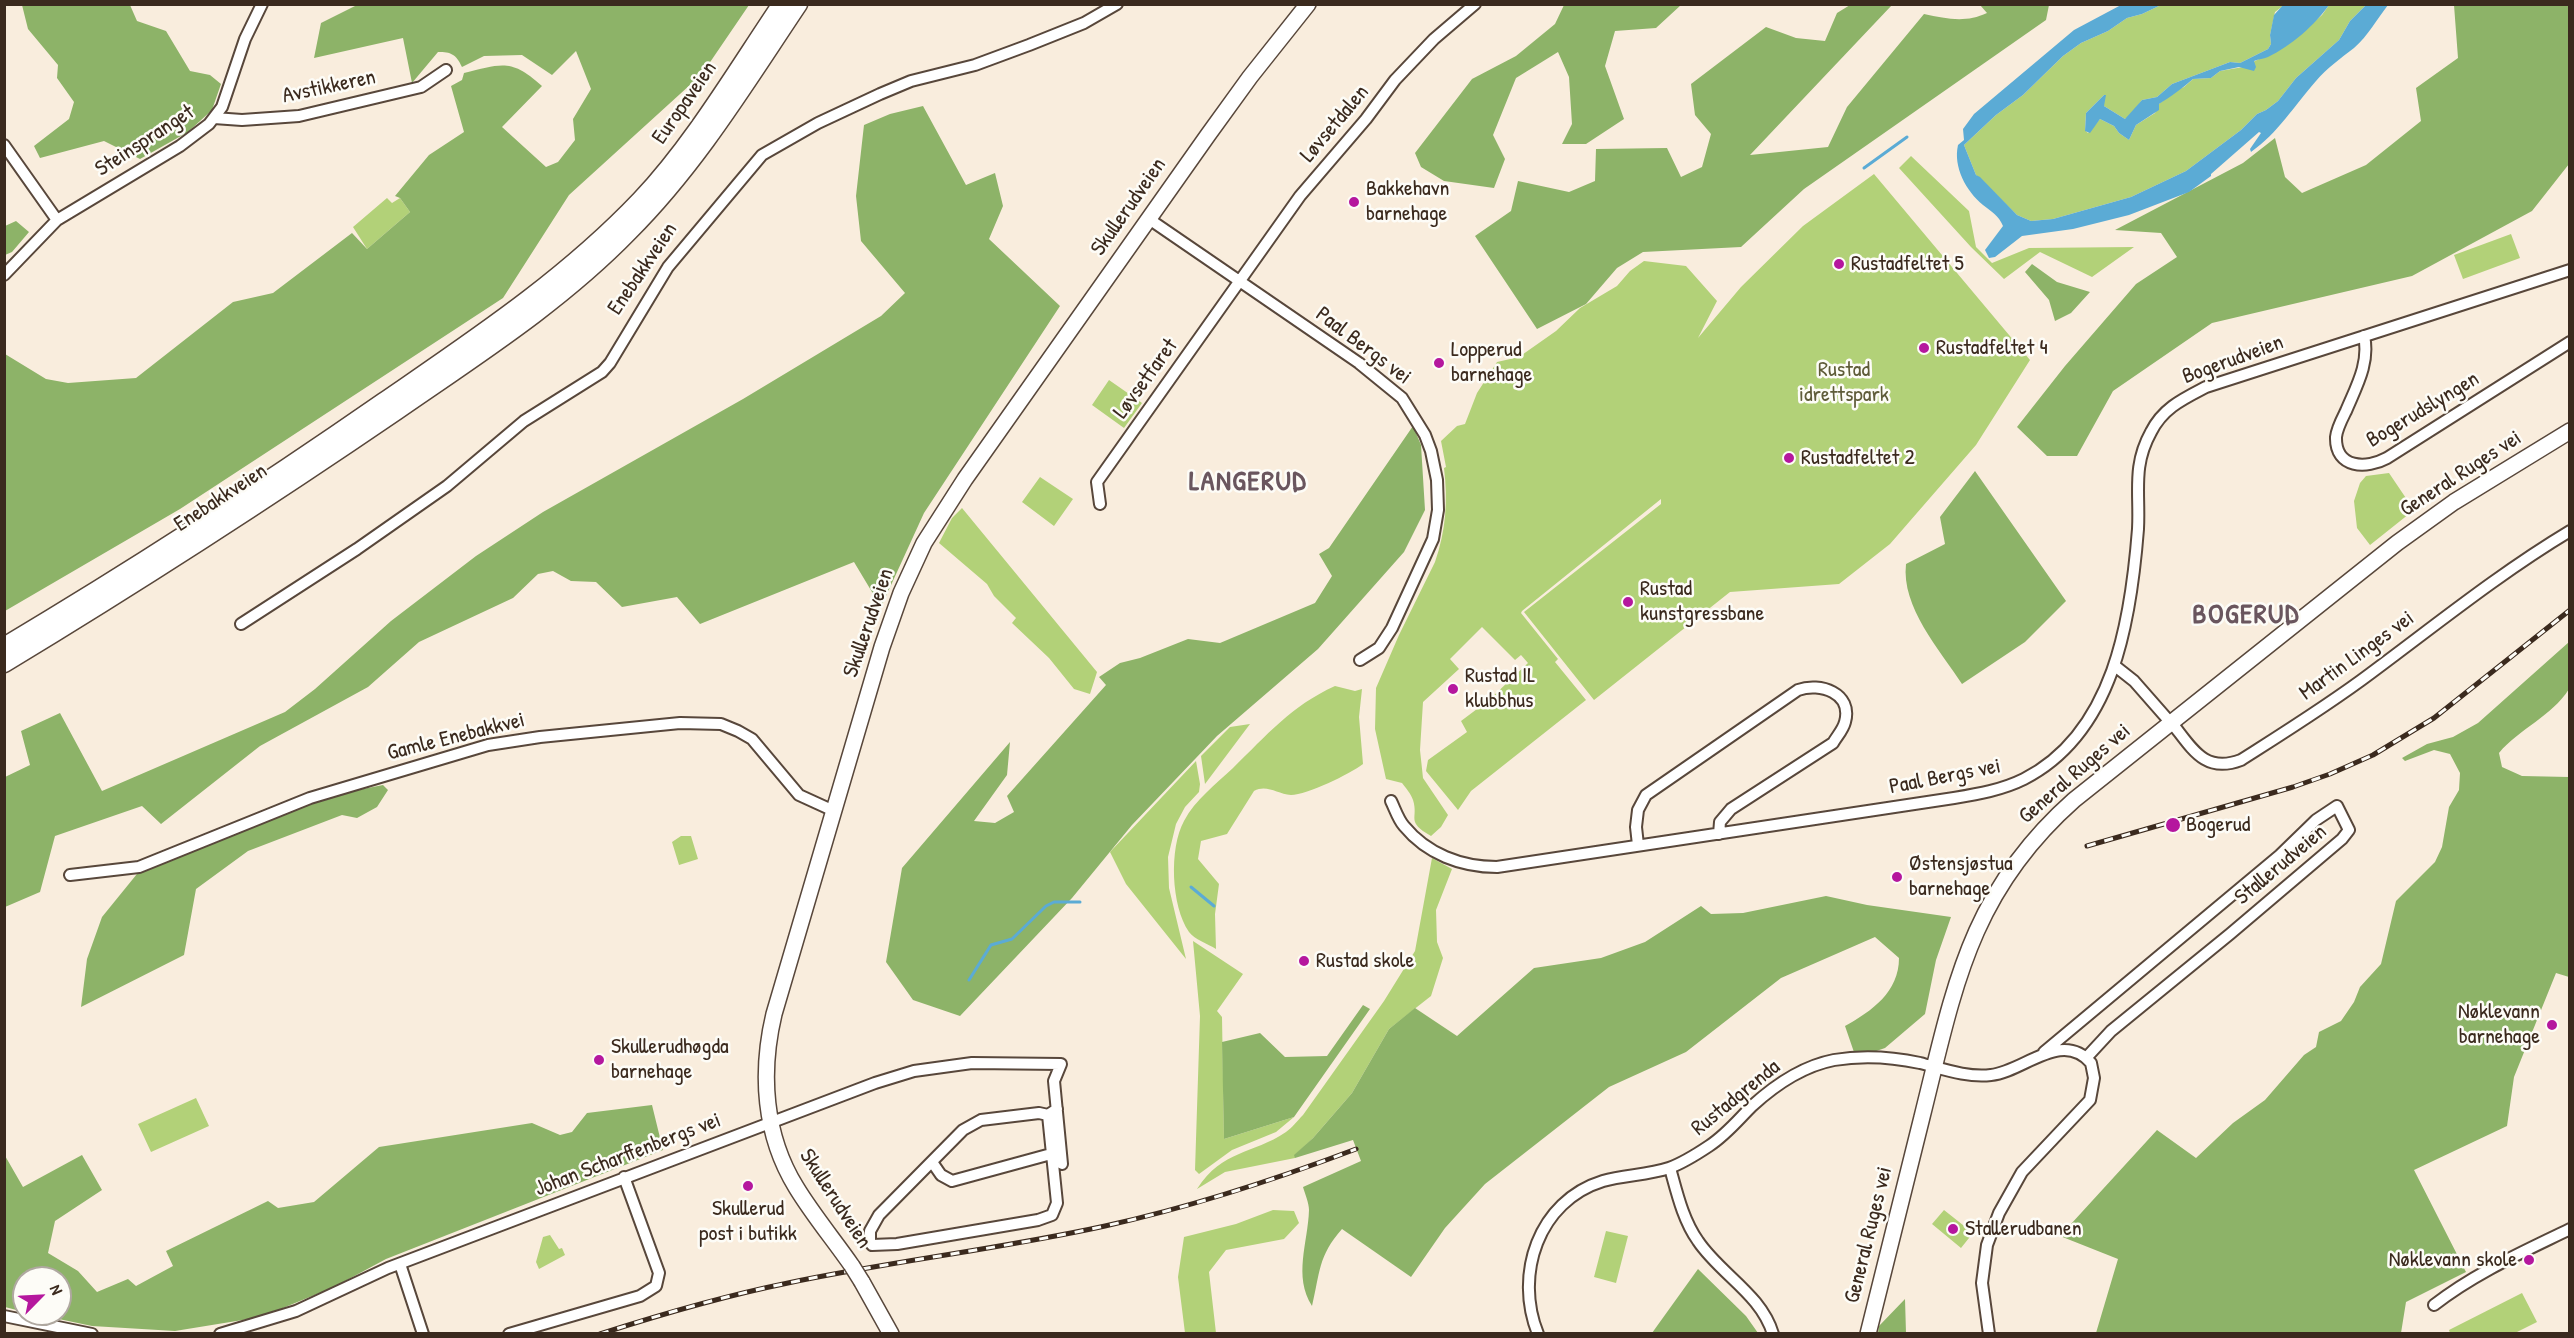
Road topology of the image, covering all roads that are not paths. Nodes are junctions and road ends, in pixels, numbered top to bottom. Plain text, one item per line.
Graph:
1 (261, 4) edge
2 (782, 4) edge
3 (798, 4) edge
4 (1117, 4) edge
5 (1308, 4) edge
6 (1475, 4) edge
7 (446, 70) dead end
8 (214, 118) junction
9 (4, 145) edge
10 (653, 207) joint
11 (1149, 219) junction
12 (57, 220) junction
13 (619, 223) joint
14 (2570, 270) edge
15 (4, 275) edge
16 (1239, 280) junction
17 (2364, 336) junction
18 (2570, 342) edge
19 (2570, 431) edge
20 (1100, 504) dead end
21 (2570, 531) edge
22 (241, 624) dead end
23 (4, 647) edge
24 (1360, 660) dead end
25 (4, 663) edge
26 (2115, 666) junction
27 (2170, 722) junction
28 (1391, 801) dead end
29 (834, 811) junction
30 (1719, 834) junction
31 (1638, 845) junction
32 (70, 875) dead end
33 (2042, 1054) junction
34 (2086, 1058) junction
35 (1934, 1067) junction
36 (1052, 1112) junction
37 (770, 1121) junction
38 (1051, 1154) junction
39 (932, 1162) junction
40 (1062, 1164) dead end
41 (1670, 1168) junction
42 (624, 1177) junction
43 (2570, 1229) edge
44 (400, 1264) junction
45 (2434, 1305) dead end
46 (4, 1316) edge
47 (92, 1334) edge
48 (220, 1334) edge
49 (423, 1334) edge
50 (509, 1334) edge
51 (891, 1334) edge
52 (1538, 1334) edge
53 (1773, 1334) edge
54 (1868, 1334) edge
55 (1989, 1334) edge

1 - 8 street, Steinspranget
2 - 13 highway, Europaveien
3 - 10 highway, Europaveien
4 - 22 street, Enebakkveien
5 - 11 main road, Skullerudveien
6 - 16 street, Løvsetdalen
7 - 8 street, Avstikkeren
8 - 12 street, Steinspranget
9 - 12 street
10 - 25 highway, Enebakkveien
11 - 16 street, Paal Bergs vei
11 - 29 main road, Skullerudveien
12 - 15 street, Steinspranget
13 - 23 highway, Enebakkveien
14 - 17 street, Bogerudveien
16 - 20 street, Løvsetfaret
16 - 24 street, Paal Bergs vei
17 - 18 street, Bogerudslyngen
17 - 26 street, Bogerudveien
19 - 27 main road, General Ruges vei
21 - 27 street, Martin Linges vei
26 - 27 street
26 - 30 street, Paal Bergs vei
27 - 35 main road, General Ruges vei
28 - 31 street, Paal Bergs vei
29 - 32 street, Gamle Enebakkvei
29 - 37 main road, Skullerudveien
30 - 31 street, Paal Bergs vei
30 - 31 street
33 - 34 street, Stallerudveien
33 - 34 street, Stallerudveien
33 - 35 street, Stallerudveien
34 - 55 street
35 - 41 street, Rustadgrenda
35 - 54 main road, General Ruges vei
36 - 37 street, Johan Scharffenbergs vei
36 - 38 street
36 - 39 street
36 - 40 street
37 - 42 street, Johan Scharffenbergs vei
37 - 51 main road, Skullerudveien, bridge
38 - 39 street
38 - 39 street
41 - 52 street, Rustadgrenda
41 - 53 street
42 - 44 street, Johan Scharffenbergs vei
42 - 50 street
43 - 45 street
44 - 48 street, Johan Scharffenbergs vei
44 - 49 street
46 - 47 street

